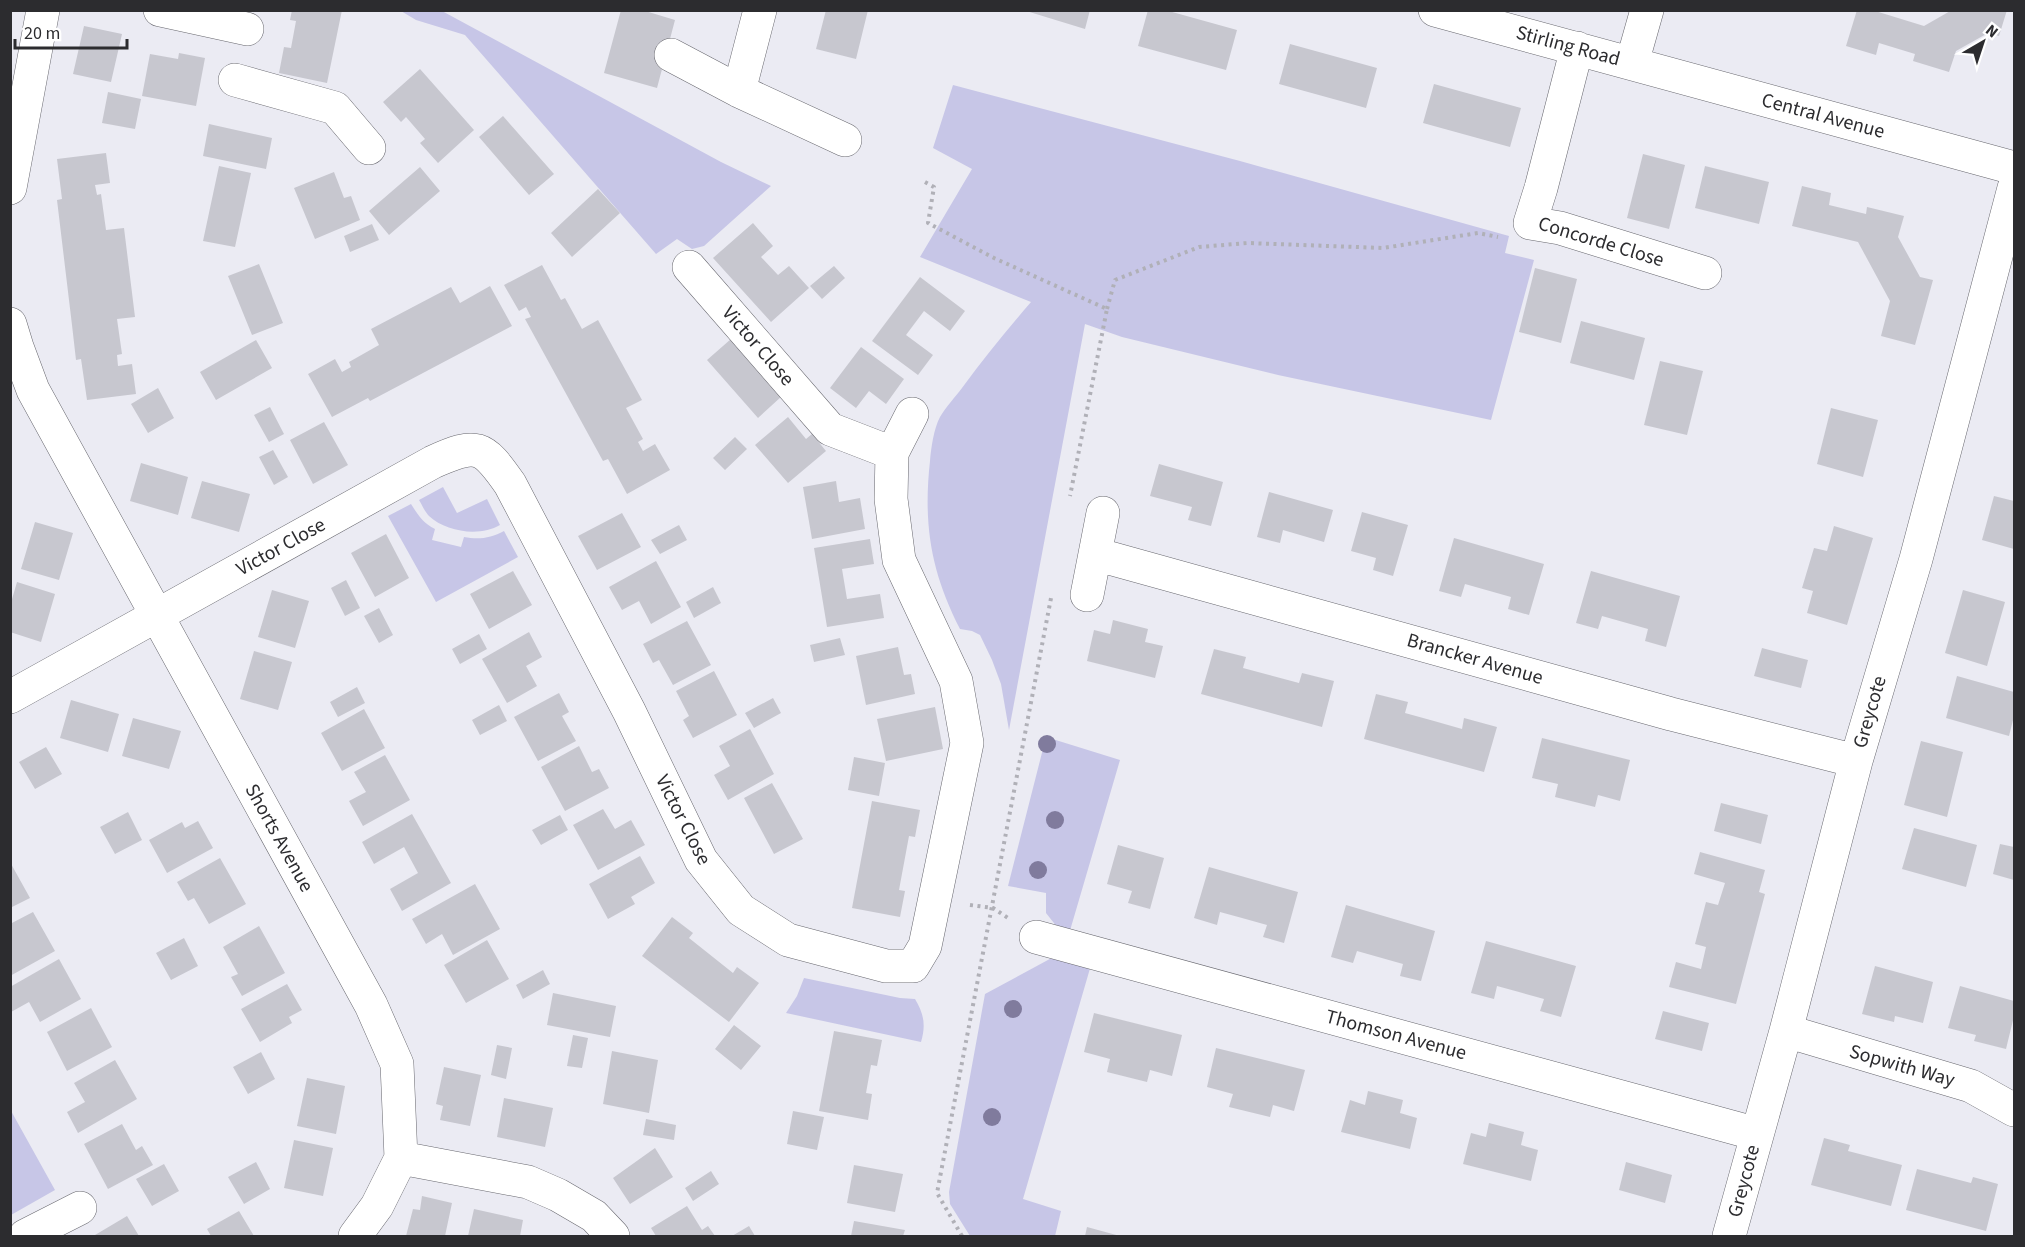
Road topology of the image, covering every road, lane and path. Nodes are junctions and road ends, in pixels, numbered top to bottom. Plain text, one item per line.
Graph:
1 (43, 10) edge
2 (160, 10) edge
3 (760, 10) edge
4 (1435, 10) edge
5 (1647, 10) edge
6 (250, 20) edge
7 (1577, 48) junction
8 (671, 55) dead end
9 (1632, 63) junction
10 (739, 91) junction
11 (844, 140) dead end
12 (369, 148) dead end
13 (2014, 168) edge
14 (925, 182) dead end
15 (10, 188) edge
16 (2014, 188) edge
17 (1530, 223) junction
18 (689, 267) dead end
19 (1705, 273) dead end
20 (1107, 309) junction
21 (10, 324) edge
22 (912, 414) dead end
23 (892, 453) junction
24 (1070, 498) dead end
25 (1103, 513) dead end
26 (1095, 554) junction
27 (1087, 595) dead end
28 (1051, 598) dead end
29 (156, 616) junction
30 (10, 697) edge
31 (1856, 761) junction
32 (1036, 937) dead end
33 (1786, 1031) junction
34 (2014, 1110) edge
35 (1757, 1134) junction
36 (401, 1158) junction
37 (80, 1208) dead end
38 (30, 1236) edge
39 (355, 1236) edge
40 (613, 1236) edge
41 (963, 1236) edge
42 (1729, 1236) edge

1 - 15 street
2 - 6 street
3 - 10 street
4 - 7 street, Stirling Road
5 - 9 street
6 - 12 street
7 - 9 street, Stirling Road
7 - 17 street, Concorde Close
8 - 10 street
9 - 13 street, Central Avenue
10 - 11 street
14 - 20 path
16 - 31 street, Greycote
17 - 19 street, Concorde Close
17 - 20 path
18 - 23 street, Victor Close
20 - 24 path
21 - 29 street, Shorts Avenue
22 - 23 street, Victor Close
23 - 29 street, Victor Close
25 - 26 street
26 - 27 street
26 - 31 street, Brancker Avenue
28 - 41 path
29 - 30 street
29 - 36 street, Shorts Avenue
31 - 33 street, Greycote
32 - 35 street, Thomson Avenue
33 - 34 street, Sopwith Way
33 - 35 street, Greycote
35 - 42 street, Greycote
36 - 39 street
36 - 40 street
37 - 38 street

